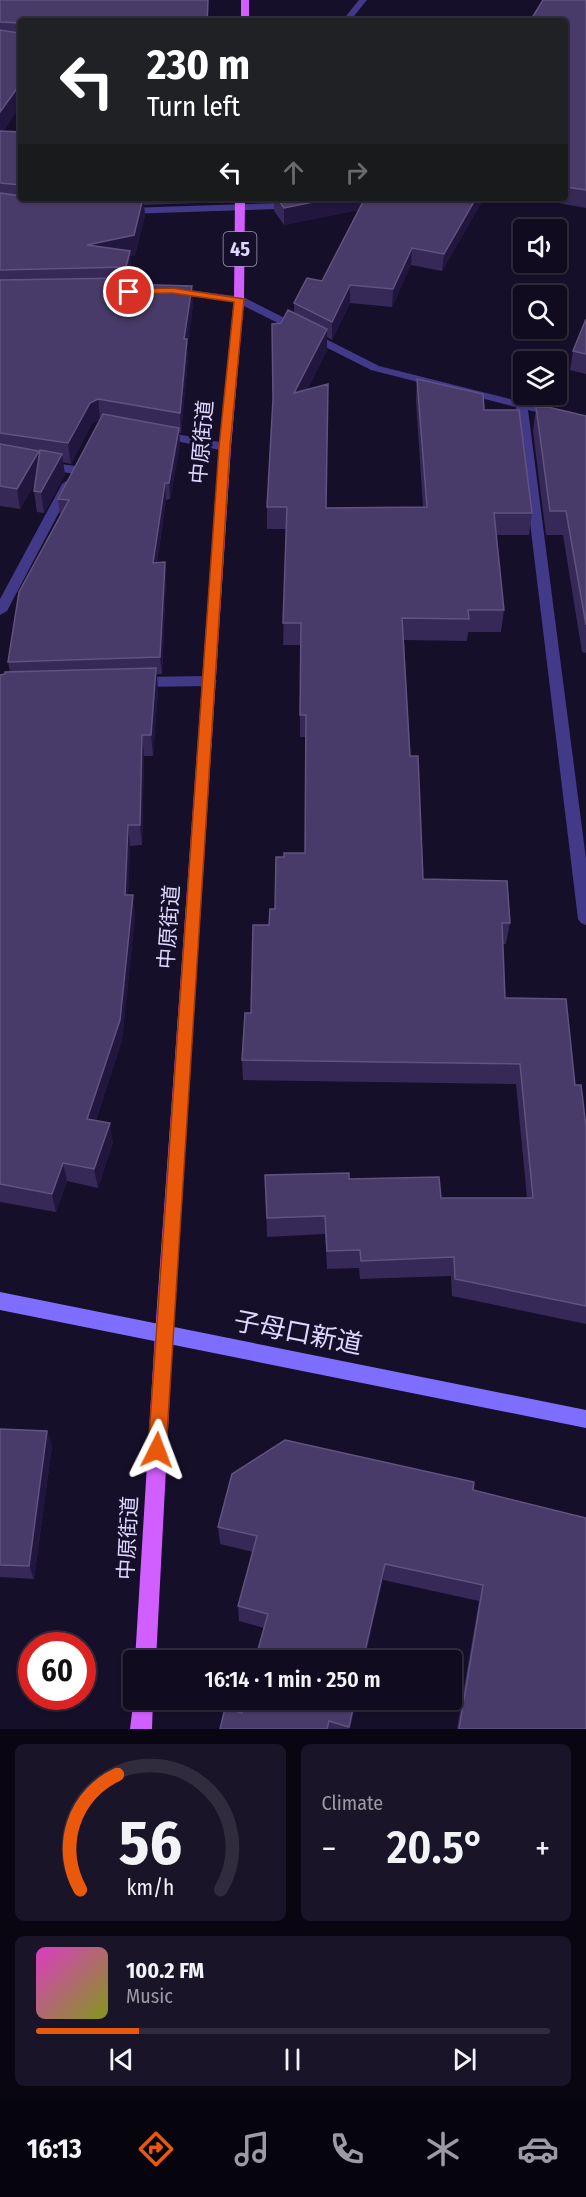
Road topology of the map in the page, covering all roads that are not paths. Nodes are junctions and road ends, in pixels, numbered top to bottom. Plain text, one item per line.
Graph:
1 (245, 0) edge
2 (363, 0) edge
3 (245, 18) edge
4 (348, 18) edge
5 (304, 201) edge
6 (240, 203) edge
7 (109, 212) edge
8 (160, 291) edge
9 (239, 299) junction
10 (513, 403) edge
11 (522, 405) joint
12 (586, 421) edge
13 (145, 432) edge
14 (225, 447) junction
15 (32, 464) edge
16 (0, 611) edge
17 (210, 681) junction
18 (128, 682) edge
19 (586, 920) edge
20 (0, 1301) edge
21 (164, 1334) junction
22 (586, 1419) edge
23 (146, 1650) edge
24 (142, 1710) edge
25 (141, 1729) edge

1 - 3 main road
2 - 4 street
5 - 6 street
6 - 7 street
6 - 9 main road, 中原街道 / 45
8 - 9 street
9 - 10 street
9 - 14 main road, 中原街道 / 45
11 - 12 street
11 - 19 street
13 - 14 street
14 - 17 main road, 中原街道 / 45
15 - 16 street
17 - 18 street
17 - 21 main road, 中原街道 / 45
20 - 21 street, 子母口新道
21 - 22 street, 子母口新道
21 - 23 main road, 中原街道 / 45
24 - 25 main road

